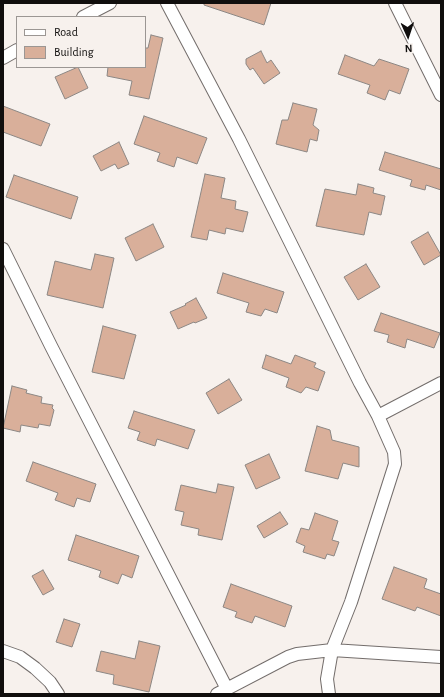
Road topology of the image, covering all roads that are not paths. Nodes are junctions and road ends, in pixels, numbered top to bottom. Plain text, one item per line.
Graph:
1 (110, 3) edge
2 (167, 3) edge
3 (395, 3) edge
4 (85, 16) edge
5 (16, 51) edge
6 (3, 58) edge
7 (441, 95) edge
8 (3, 249) edge
9 (441, 383) edge
10 (378, 416) junction
11 (332, 650) junction
12 (3, 651) edge
13 (441, 657) edge
14 (222, 691) edge
15 (58, 694) edge
16 (329, 694) edge

1 - 4 lane
2 - 10 lane
3 - 7 lane
5 - 6 lane
8 - 14 lane
9 - 10 lane
10 - 11 lane
11 - 13 lane
11 - 14 lane
11 - 16 lane
12 - 15 lane

